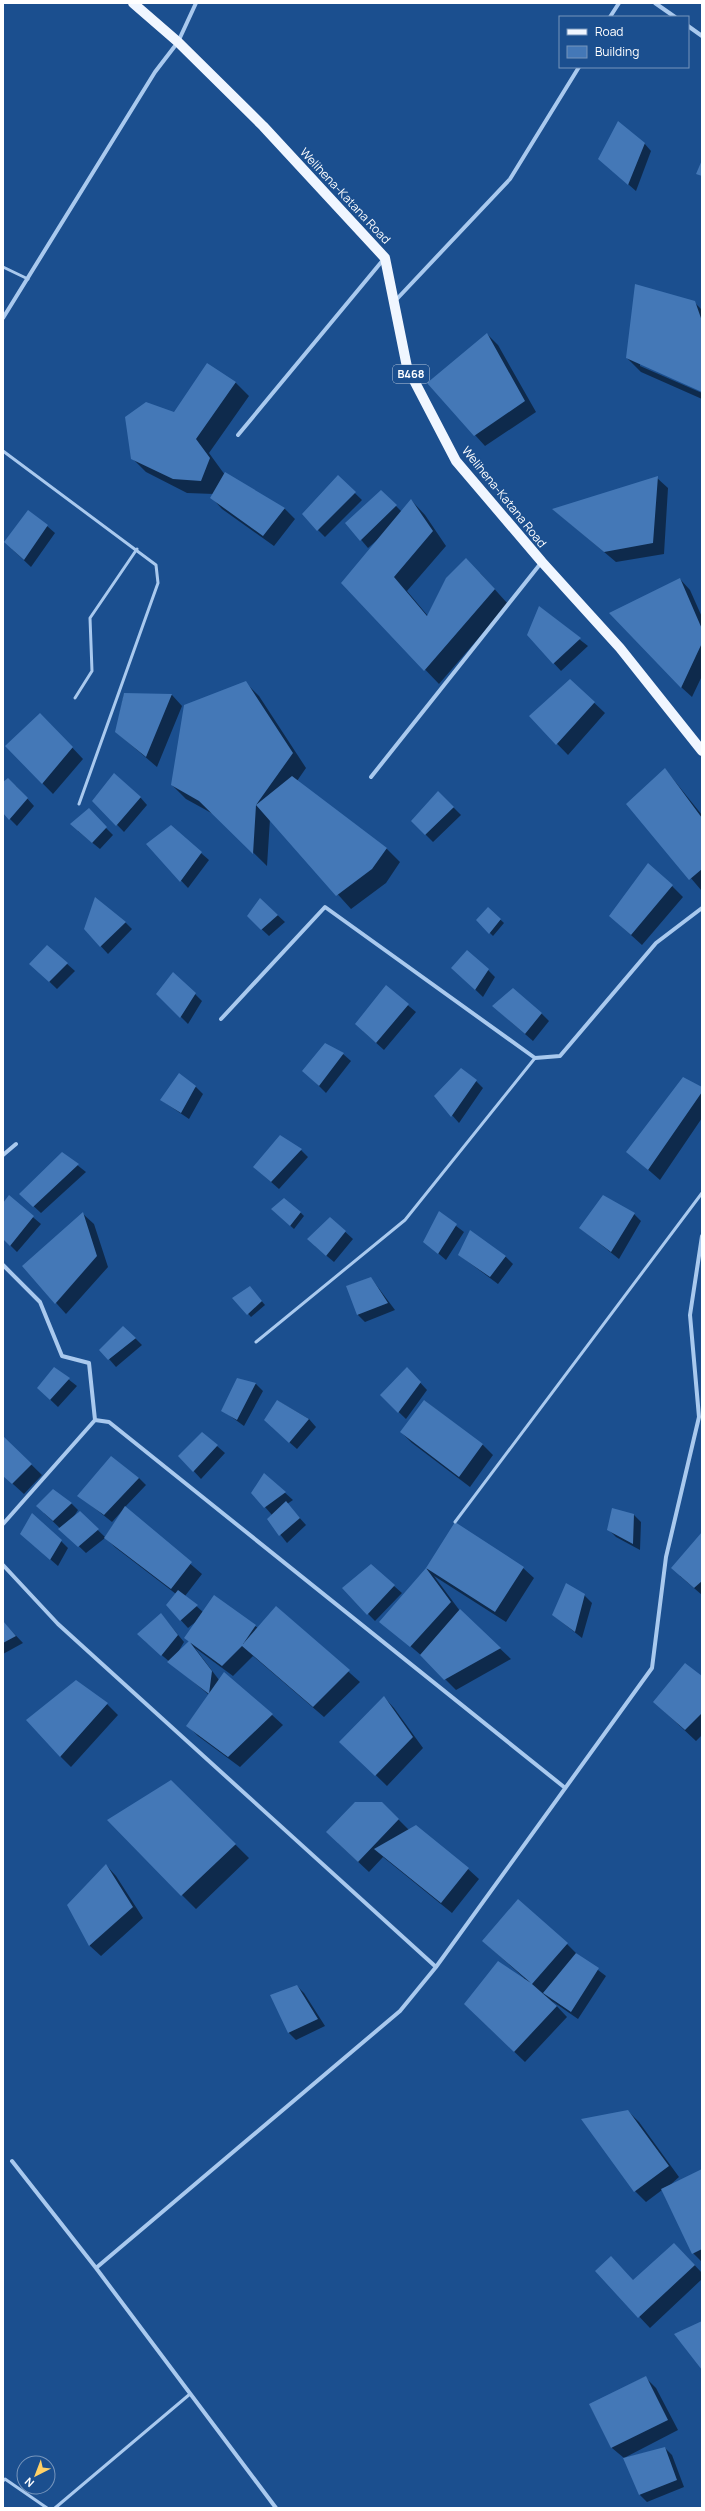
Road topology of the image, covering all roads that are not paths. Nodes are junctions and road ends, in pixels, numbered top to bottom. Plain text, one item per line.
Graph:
1 (133, 3) edge
2 (196, 3) edge
3 (619, 3) edge
4 (655, 3) edge
5 (611, 16) edge
6 (674, 16) edge
7 (689, 27) edge
8 (702, 36) edge
9 (178, 42) junction
10 (578, 68) edge
11 (385, 258) junction
12 (3, 267) edge
13 (28, 279) junction
14 (394, 302) junction
15 (3, 318) edge
16 (238, 435) dead end
17 (3, 451) edge
18 (137, 549) junction
19 (542, 562) junction
20 (76, 698) dead end
21 (702, 750) edge
22 (372, 777) dead end
23 (79, 804) dead end
24 (702, 908) edge
25 (222, 1019) dead end
26 (535, 1058) junction
27 (16, 1144) dead end
28 (3, 1156) edge
29 (702, 1193) edge
30 (702, 1236) edge
31 (3, 1265) edge
32 (256, 1342) dead end
33 (95, 1420) junction
34 (455, 1522) dead end
35 (3, 1524) edge
36 (3, 1565) edge
37 (564, 1787) junction
38 (436, 1967) junction
39 (12, 2162) dead end
40 (96, 2268) junction
41 (190, 2394) junction
42 (3, 2481) edge
43 (47, 2508) edge
44 (55, 2508) edge
45 (276, 2508) edge

1 - 9 main road, Welihena-Katana Road
2 - 9 street
3 - 5 street
4 - 6 street
7 - 8 street
9 - 11 main road, Welihena-Katana Road
9 - 13 street
10 - 14 street
11 - 14 main road, Welihena-Katana Road / B468
11 - 16 street
12 - 13 lane
13 - 15 street
14 - 19 main road, Welihena-Katana Road / B468
17 - 18 lane
18 - 20 lane
18 - 23 lane
19 - 21 main road, Welihena-Katana Road / B468
19 - 22 street
24 - 26 street
25 - 26 street
26 - 32 lane
27 - 28 street
29 - 34 lane
30 - 37 street
31 - 33 street
33 - 35 street
33 - 37 street
36 - 38 street
37 - 38 street
38 - 40 street
39 - 40 street
40 - 41 street
41 - 44 lane
41 - 45 street
42 - 43 lane

